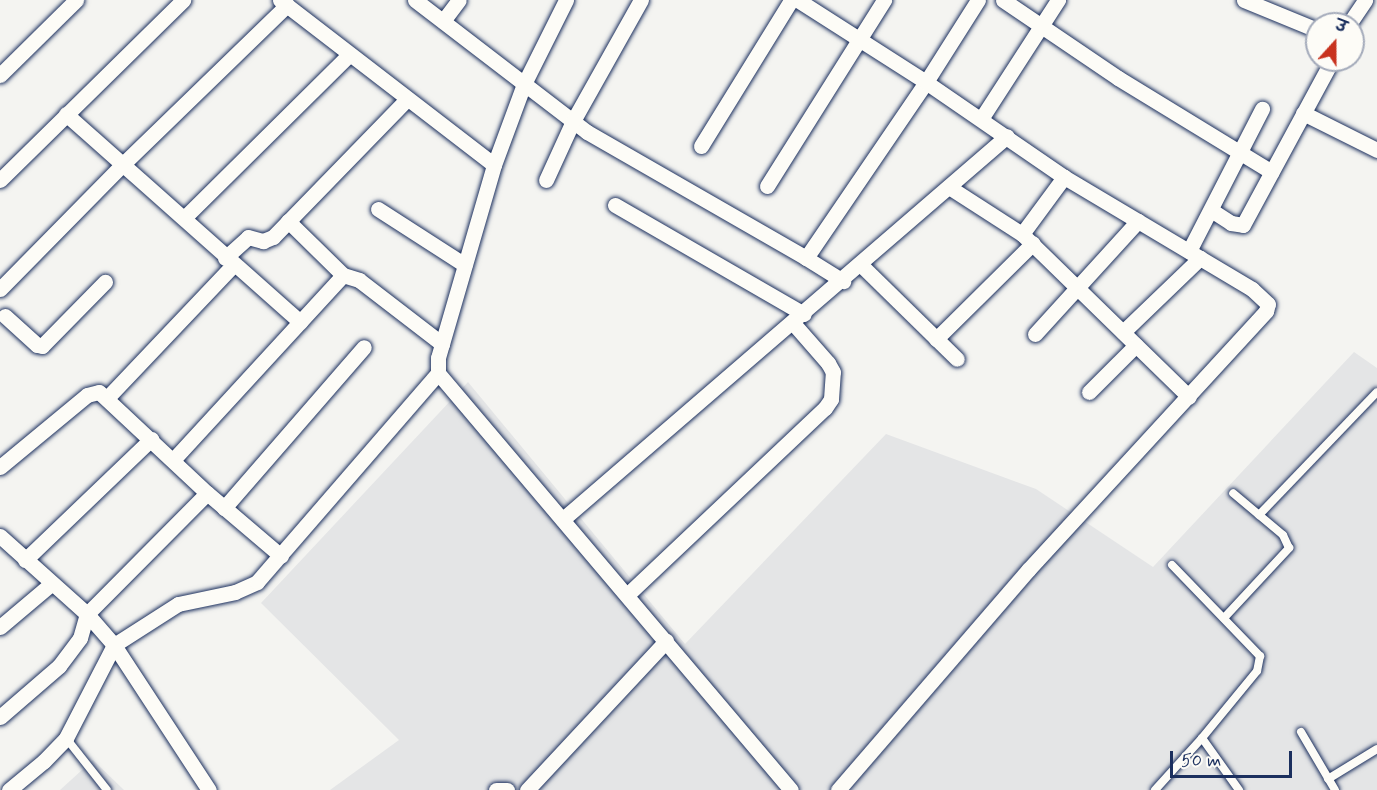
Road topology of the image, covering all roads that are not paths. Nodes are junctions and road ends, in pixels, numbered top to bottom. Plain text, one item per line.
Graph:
1 (76, 0) edge
2 (183, 0) edge
3 (415, 0) edge
4 (459, 0) edge
5 (566, 0) edge
6 (641, 0) edge
7 (791, 0) edge
8 (798, 0) edge
9 (885, 0) edge
10 (978, 0) edge
11 (1003, 0) edge
12 (1058, 0) edge
13 (1244, 0) edge
14 (292, 4) edge
15 (443, 21) junction
16 (1305, 25) edge
17 (1041, 26) junction
18 (860, 40) junction
19 (349, 55) junction
20 (1326, 72) edge
21 (0, 75) edge
22 (926, 82) junction
23 (524, 84) junction
24 (407, 99) junction
25 (1262, 109) dead end
26 (1303, 113) junction
27 (66, 114) junction
28 (981, 119) junction
29 (573, 121) junction
30 (1007, 136) junction
31 (701, 146) dead end
32 (1377, 150) edge
33 (1241, 154) junction
34 (122, 165) junction
35 (494, 165) junction
36 (1272, 172) junction
37 (1064, 177) junction
38 (0, 180) edge
39 (546, 180) dead end
40 (767, 186) dead end
41 (949, 187) junction
42 (615, 205) dead end
43 (378, 209) dead end
44 (1210, 210) junction
45 (184, 218) junction
46 (288, 221) junction
47 (1138, 221) junction
48 (1028, 238) junction
49 (1194, 255) junction
50 (806, 258) junction
51 (229, 262) junction
52 (465, 265) junction
53 (861, 265) junction
54 (343, 274) junction
55 (843, 281) junction
56 (105, 282) dead end
57 (1078, 288) junction
58 (0, 289) edge
59 (2, 318) edge
60 (798, 319) junction
61 (300, 322) junction
62 (1035, 333) dead end
63 (1123, 333) junction
64 (936, 339) junction
65 (442, 344) junction
66 (1136, 345) junction
67 (364, 347) dead end
68 (957, 359) dead end
69 (438, 373) junction
70 (1089, 392) dead end
71 (1377, 392) edge
72 (1188, 397) junction
73 (107, 398) junction
74 (151, 439) junction
75 (173, 460) junction
76 (0, 467) edge
77 (1233, 493) dead end
78 (207, 494) junction
79 (224, 508) junction
80 (1259, 515) junction
81 (563, 519) junction
82 (0, 536) edge
83 (281, 556) junction
84 (25, 560) junction
85 (1172, 565) dead end
86 (51, 584) junction
87 (627, 595) junction
88 (87, 614) junction
89 (1224, 618) junction
90 (0, 627) edge
91 (666, 641) junction
92 (114, 645) junction
93 (0, 717) edge
94 (1301, 732) dead end
95 (66, 738) junction
96 (1202, 738) junction
97 (1377, 749) edge
98 (1328, 779) junction
99 (9, 790) edge
100 (107, 790) edge
101 (209, 790) edge
102 (496, 790) edge
103 (507, 790) edge
104 (527, 790) edge
105 (791, 790) edge
106 (838, 790) edge
107 (1155, 790) edge
108 (1239, 790) edge
109 (1335, 790) edge

1 - 21 street
2 - 27 street
3 - 15 street
4 - 15 street
5 - 23 street
6 - 29 street
7 - 31 street
8 - 18 street
9 - 18 street
10 - 22 street
11 - 17 street
12 - 17 street
13 - 16 street
14 - 19 street
14 - 34 street
15 - 23 street
17 - 28 street
17 - 33 street
18 - 22 street
18 - 40 street
19 - 24 street
19 - 45 street
20 - 26 street
22 - 28 street
22 - 50 street
23 - 29 street
23 - 35 street
24 - 35 street
24 - 46 street
25 - 33 street
26 - 32 street
26 - 36 street
27 - 34 street
27 - 38 street
28 - 30 street
29 - 39 street
29 - 50 street
30 - 37 street
30 - 41 street
33 - 36 street
33 - 44 street
34 - 45 street
34 - 58 street
35 - 52 street
36 - 44 street
37 - 47 street
37 - 48 street
41 - 48 street
41 - 53 street
42 - 60 street
43 - 52 street
44 - 49 street
45 - 51 street
46 - 51 street
46 - 54 street
47 - 49 street
47 - 57 street
48 - 57 street
48 - 64 street
49 - 63 street
49 - 72 street
50 - 55 street
51 - 61 street
51 - 73 street
52 - 65 street
53 - 55 street
53 - 64 street
54 - 61 street
54 - 65 street
55 - 60 street
56 - 59 street
57 - 62 street
57 - 63 street
60 - 81 street
60 - 87 street
61 - 75 street
63 - 66 street
64 - 68 street
65 - 69 street
66 - 70 street
66 - 72 street
67 - 79 street
69 - 81 street
69 - 83 street
71 - 80 lane
72 - 106 street
73 - 74 street
73 - 76 street
74 - 75 street
74 - 84 street
75 - 78 street
77 - 80 lane
78 - 79 street
78 - 88 street
79 - 83 street
80 - 89 lane
81 - 87 street
82 - 84 street
83 - 92 street
84 - 86 street
85 - 89 lane
86 - 88 street
86 - 90 street
87 - 91 street
88 - 92 street
88 - 93 street
89 - 96 lane
91 - 104 street
91 - 105 street
92 - 95 street
92 - 101 street
94 - 98 lane
95 - 99 street
95 - 100 lane
96 - 107 lane
96 - 108 lane
97 - 98 lane
98 - 109 lane
102 - 103 street

